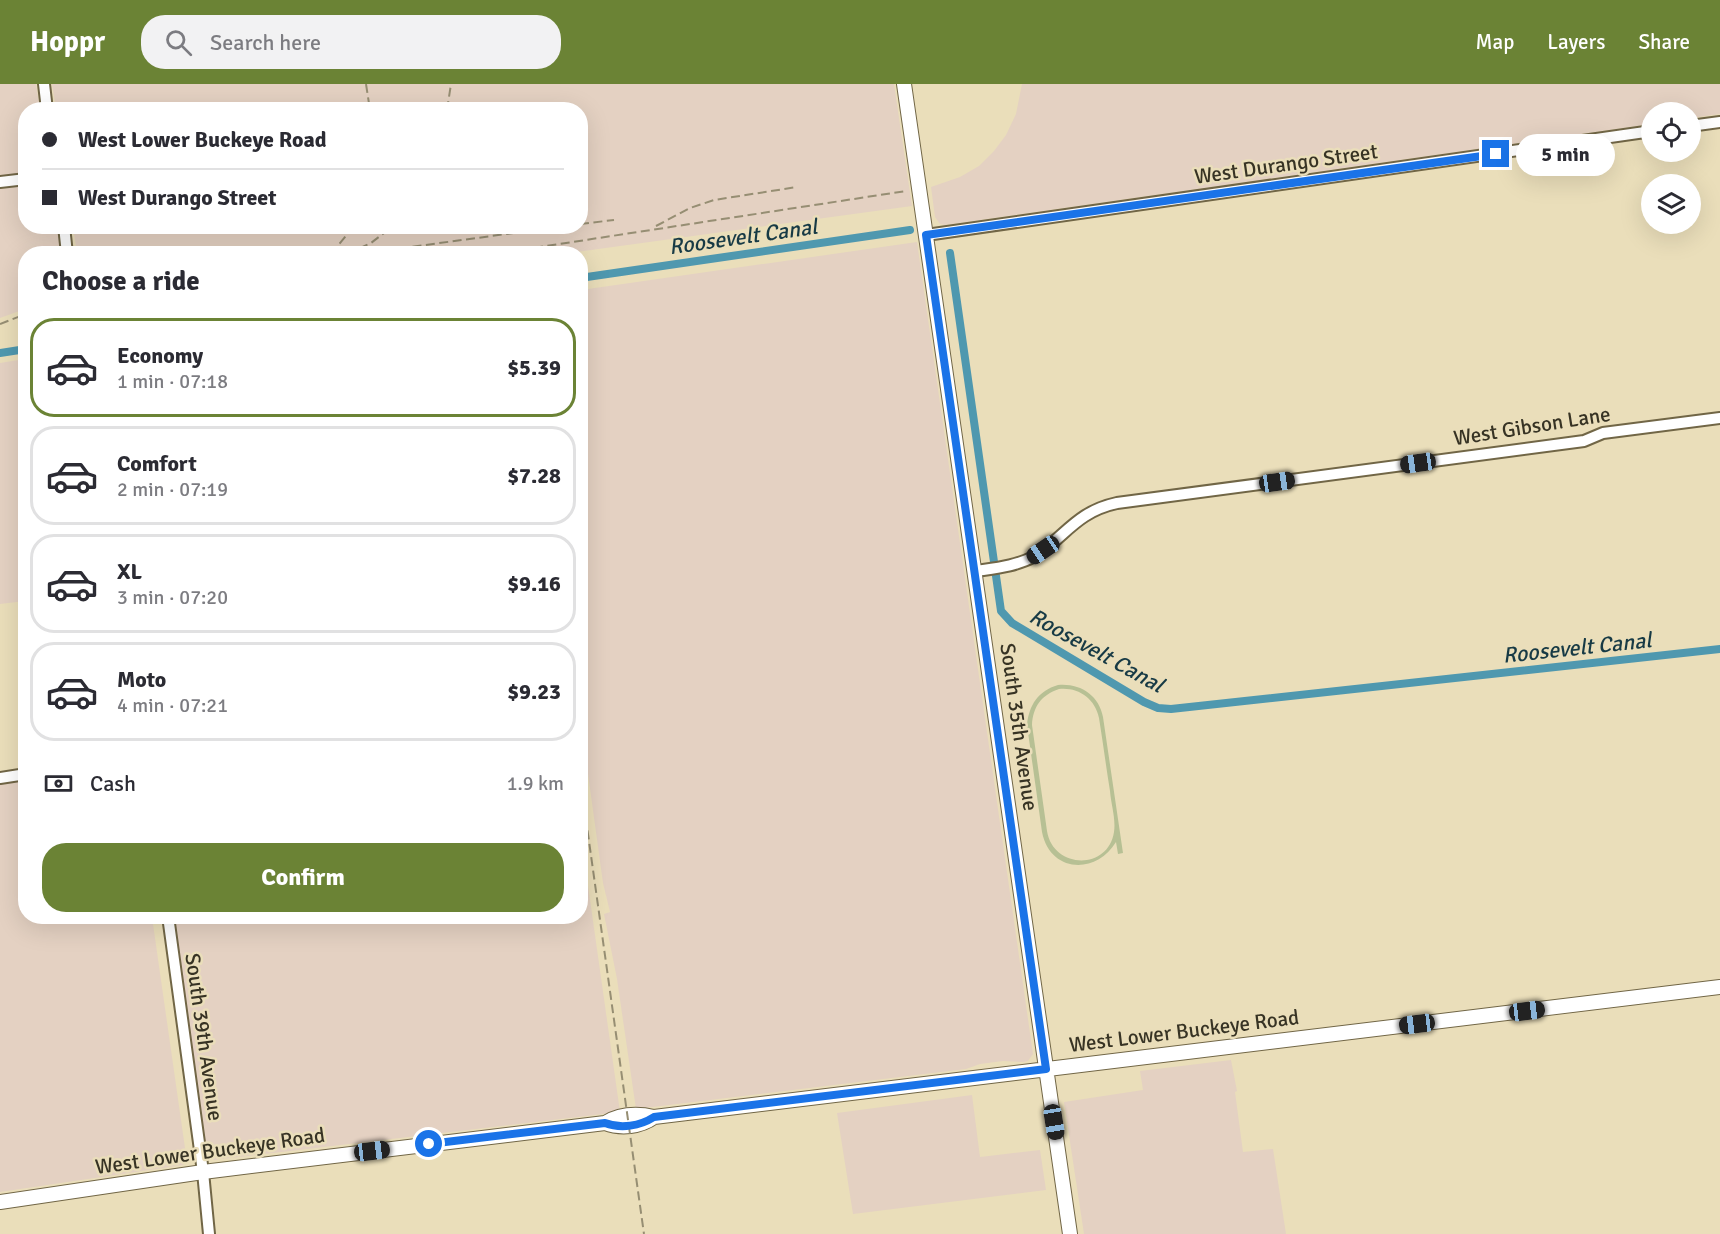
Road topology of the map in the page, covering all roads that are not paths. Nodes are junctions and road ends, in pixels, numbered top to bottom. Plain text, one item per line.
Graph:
1 (44, 84) edge
2 (904, 84) edge
3 (46, 102) edge
4 (1720, 122) edge
5 (1701, 125) edge
6 (1641, 133) edge
7 (18, 180) edge
8 (0, 182) edge
9 (926, 235) junction
10 (1720, 418) edge
11 (976, 571) junction
12 (18, 775) edge
13 (0, 778) edge
14 (169, 924) edge
15 (1720, 987) edge
16 (1046, 1069) junction
17 (203, 1172) junction
18 (0, 1202) edge
19 (209, 1234) edge
20 (1070, 1234) edge

1 - 3 street
2 - 9 main road, South 35th Avenue
4 - 5 street
6 - 9 street, West Durango Street
7 - 8 street
9 - 11 main road, South 35th Avenue
10 - 11 street, West Gibson Lane
11 - 16 main road, South 35th Avenue
12 - 13 street
14 - 17 street, South 39th Avenue
15 - 16 main road, West Lower Buckeye Road
16 - 17 main road, West Lower Buckeye Road
16 - 20 main road, South 35th Avenue
17 - 18 main road, West Lower Buckeye Road
17 - 19 street, South 39th Avenue

